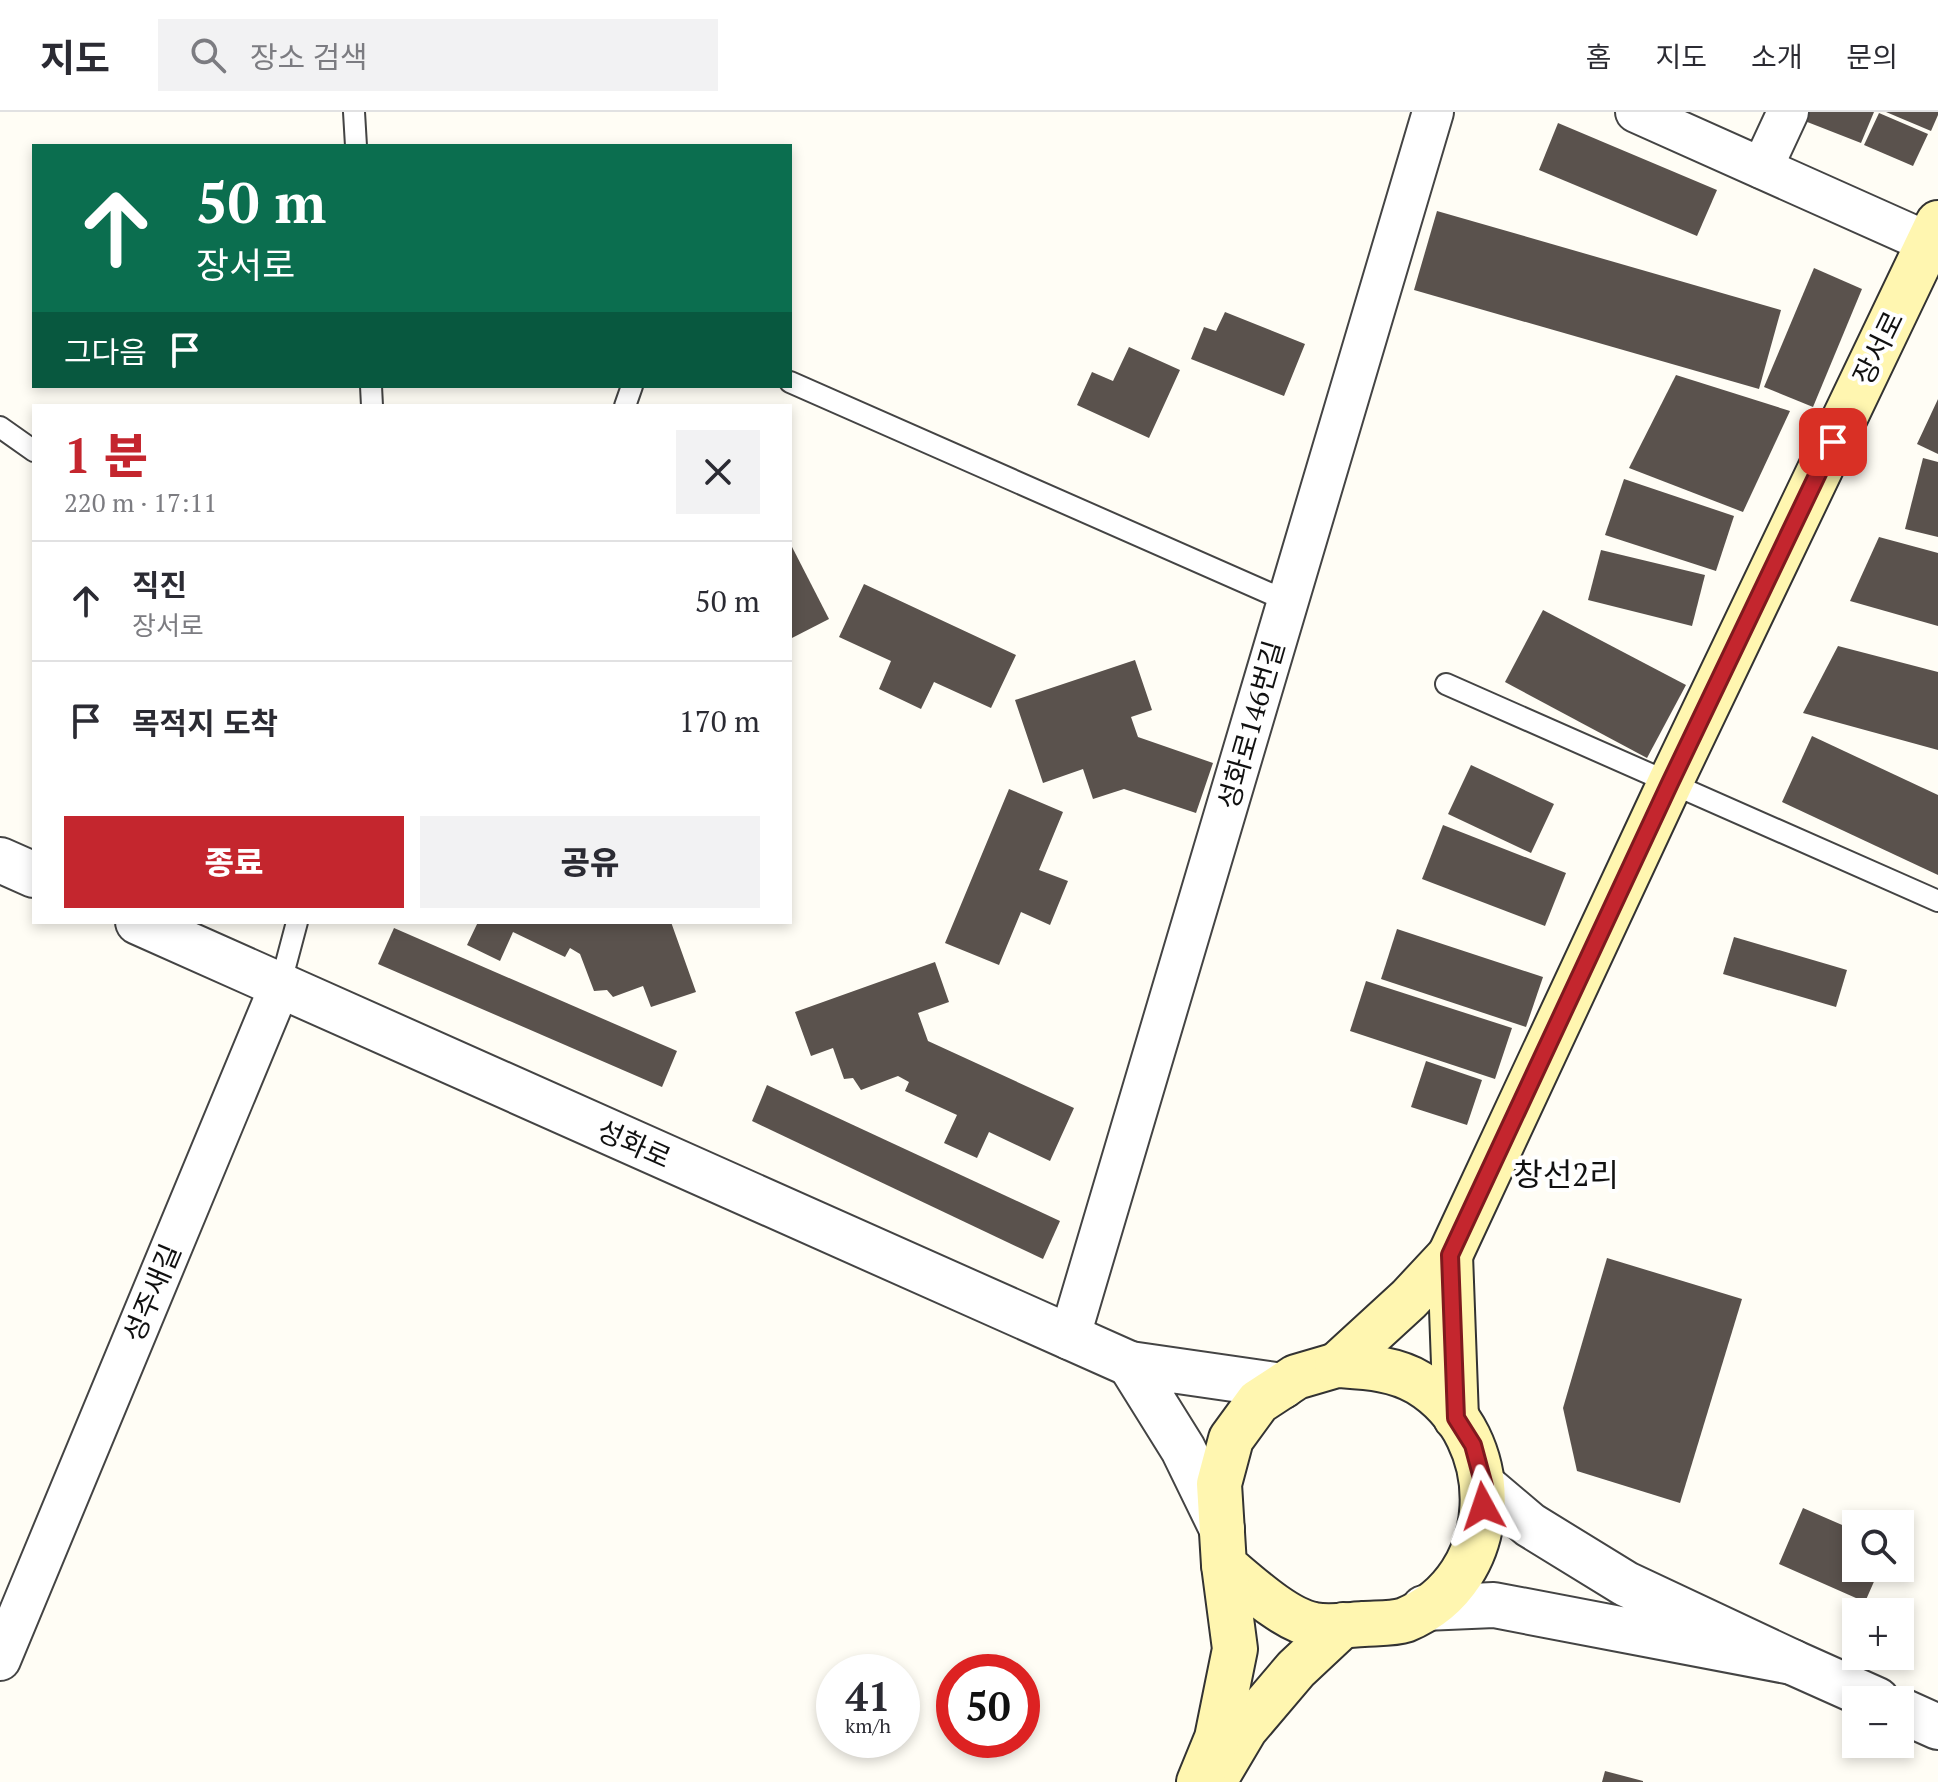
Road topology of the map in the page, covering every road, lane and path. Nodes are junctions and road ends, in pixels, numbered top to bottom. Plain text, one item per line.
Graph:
1 (354, 112) edge
2 (1433, 112) edge
3 (1788, 112) edge
4 (1639, 113) edge
5 (356, 144) edge
6 (1762, 168) junction
7 (1935, 237) edge
8 (792, 383) edge
9 (0, 427) edge
10 (32, 450) edge
11 (1287, 601) junction
12 (1446, 684) dead end
13 (1670, 783) junction
14 (0, 860) edge
15 (32, 874) edge
16 (1938, 901) edge
17 (142, 924) edge
18 (296, 924) edge
19 (280, 986) junction
20 (1450, 1255) junction
21 (1069, 1339) junction
22 (1130, 1364) junction
23 (1337, 1365) junction
24 (1283, 1386) junction
25 (1456, 1418) junction
26 (1484, 1486) junction
27 (1223, 1547) junction
28 (1424, 1608) junction
29 (1343, 1625) junction
30 (0, 1660) edge
31 (1792, 1662) junction
32 (1846, 1686) edge
33 (1914, 1716) edge
34 (1938, 1727) edge
35 (1199, 1782) edge
36 (1214, 1782) edge

1 - 5 lane
2 - 11 street, 성화로146번길
3 - 6 street
4 - 6 street
6 - 7 street
7 - 13 main road, 장서로
8 - 11 lane
9 - 10 lane
11 - 21 street, 성화로146번길
12 - 13 lane
13 - 16 lane
13 - 20 main road, 장서로
14 - 15 street
17 - 19 street, 성화로
18 - 19 lane, 성주새길
19 - 21 street, 성화로
19 - 30 street, 성주새길
20 - 23 main road
20 - 25 main road
21 - 22 street, 성화로
22 - 24 street, 성화로
22 - 27 street
23 - 24 main road
23 - 25 main road
24 - 27 main road
25 - 26 main road
26 - 28 main road
26 - 31 street
27 - 29 main road
27 - 35 main road
28 - 29 main road
28 - 31 street
29 - 36 main road
31 - 32 street
33 - 34 street

